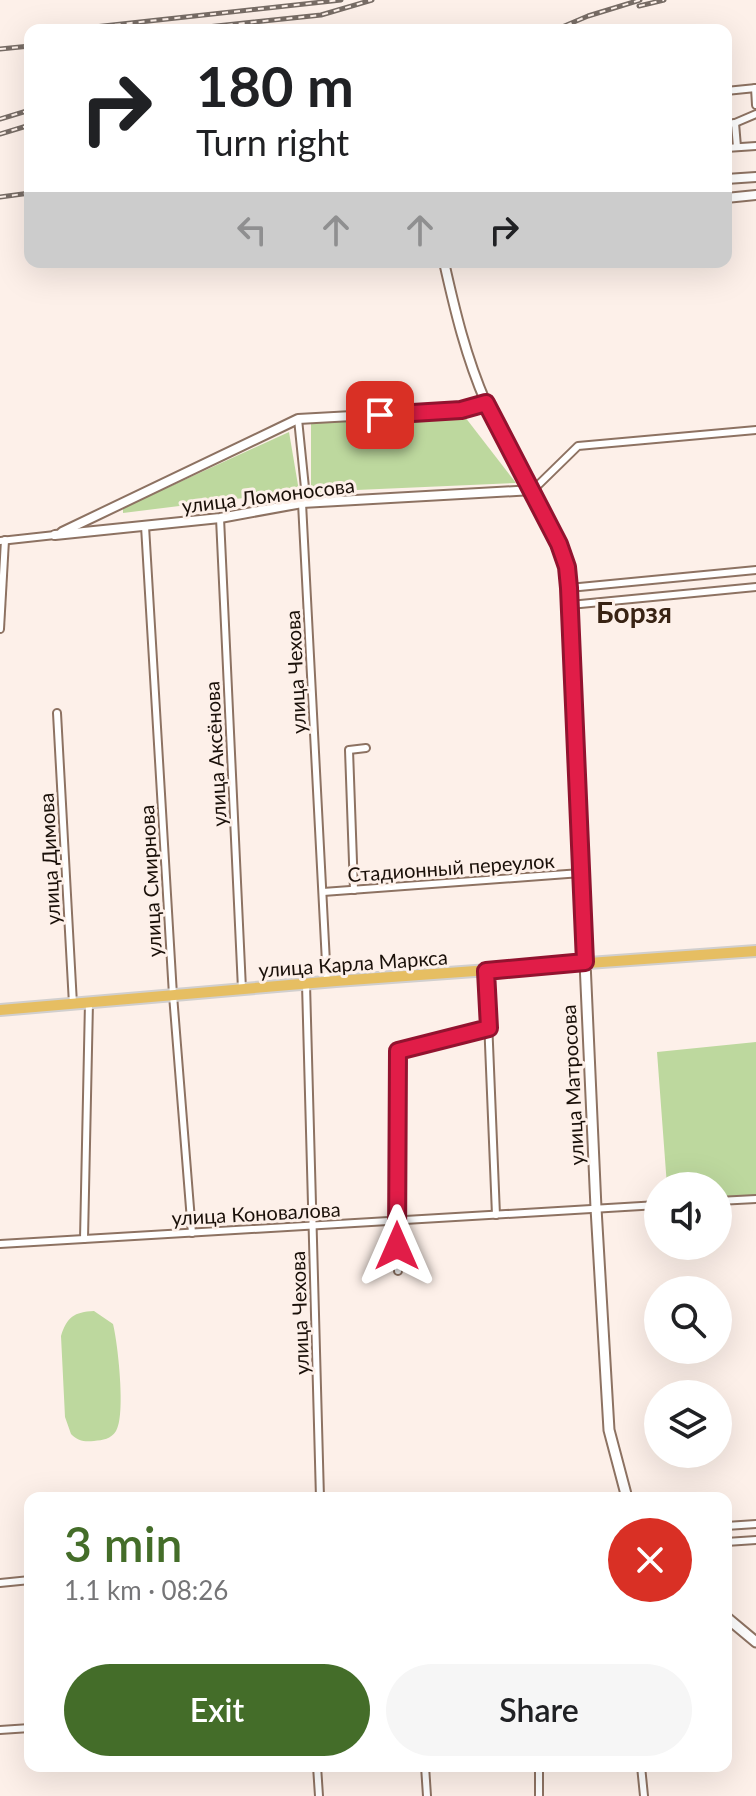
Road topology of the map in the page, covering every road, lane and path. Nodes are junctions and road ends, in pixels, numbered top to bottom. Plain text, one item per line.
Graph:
1 (756, 88) edge
2 (732, 90) edge
3 (756, 105) edge
4 (756, 114) edge
5 (732, 123) edge
6 (735, 123) junction
7 (756, 146) edge
8 (732, 147) edge
9 (737, 147) junction
10 (756, 177) edge
11 (732, 179) edge
12 (756, 195) edge
13 (732, 197) edge
14 (445, 268) edge
15 (486, 403) junction
16 (298, 419) junction
17 (756, 430) edge
18 (533, 490) junction
19 (302, 503) junction
20 (220, 518) junction
21 (145, 526) junction
22 (55, 535) junction
23 (2, 541) edge
24 (756, 570) edge
25 (756, 587) edge
26 (569, 588) junction
27 (570, 605) junction
28 (0, 629) edge
29 (57, 713) dead end
30 (366, 748) dead end
31 (581, 873) junction
32 (354, 890) junction
33 (323, 892) junction
34 (756, 951) edge
35 (585, 962) junction
36 (486, 971) junction
37 (327, 982) junction
38 (306, 984) junction
39 (242, 989) junction
40 (173, 995) junction
41 (89, 1002) junction
42 (73, 1004) junction
43 (0, 1010) edge
44 (489, 1028) junction
45 (756, 1199) edge
46 (732, 1200) edge
47 (644, 1206) edge
48 (596, 1208) junction
49 (496, 1215) junction
50 (397, 1221) junction
51 (312, 1226) junction
52 (192, 1233) junction
53 (84, 1239) junction
54 (0, 1244) edge
55 (398, 1271) dead end
56 (320, 1492) edge
57 (625, 1492) edge
58 (756, 1524) edge
59 (732, 1526) edge
60 (756, 1540) edge
61 (732, 1542) edge
62 (24, 1581) edge
63 (0, 1583) edge
64 (732, 1622) edge
65 (756, 1642) edge
66 (24, 1728) edge
67 (0, 1730) edge
68 (317, 1772) edge
69 (425, 1772) edge
70 (539, 1772) edge
71 (642, 1772) edge
72 (319, 1796) edge
73 (427, 1796) edge
74 (539, 1796) edge
75 (644, 1796) edge

1 - 2 street
1 - 3 street
4 - 6 street
5 - 6 street
6 - 9 street
7 - 9 street
8 - 9 street
10 - 11 street
12 - 13 street
14 - 15 street, улица Матросова
15 - 16 street, улица Ломоносова
15 - 18 street, улица Матросова
16 - 19 street, улица Чехова
16 - 22 street, улица Ломоносова
17 - 18 street
18 - 19 street, улица Ломоносова
18 - 26 street, улица Матросова
19 - 20 street, улица Ломоносова
19 - 33 street, улица Чехова
20 - 21 street, улица Ломоносова
20 - 39 street, улица Аксёнова
21 - 22 street, улица Ломоносова
21 - 40 street, улица Смирнова
22 - 23 street, улица Ломоносова
23 - 28 street
24 - 26 street
25 - 27 street
26 - 27 street, улица Матросова
27 - 31 street, улица Матросова
29 - 42 street, улица Димова
30 - 32 street
31 - 32 street, Стадионный переулок
31 - 35 street, улица Матросова
32 - 33 street, Стадионный переулок
33 - 37 street, улица Чехова
34 - 35 highway, улица Карла Маркса
35 - 36 highway, улица Карла Маркса
35 - 48 main road, улица Матросова
36 - 37 highway, улица Карла Маркса
36 - 44 street
37 - 38 highway, улица Карла Маркса
38 - 39 highway, улица Карла Маркса
38 - 51 street, улица Чехова
39 - 40 highway, улица Карла Маркса
40 - 41 highway, улица Карла Маркса
40 - 52 street, улица Смирнова
41 - 42 highway, улица Карла Маркса
41 - 53 street
42 - 43 highway, улица Карла Маркса
44 - 49 street
44 - 50 street
45 - 46 street
47 - 48 street, улица Коновалова
48 - 49 street, улица Коновалова
48 - 57 main road, улица Матросова
49 - 50 street, улица Коновалова
50 - 51 street, улица Коновалова
50 - 55 street
51 - 52 street, улица Коновалова
51 - 56 street, улица Чехова
52 - 53 street, улица Коновалова
53 - 54 street, улица Коновалова
58 - 59 street
60 - 61 street
62 - 63 street
64 - 65 main road
66 - 67 street
68 - 72 street
69 - 73 street
70 - 74 street
71 - 75 street

